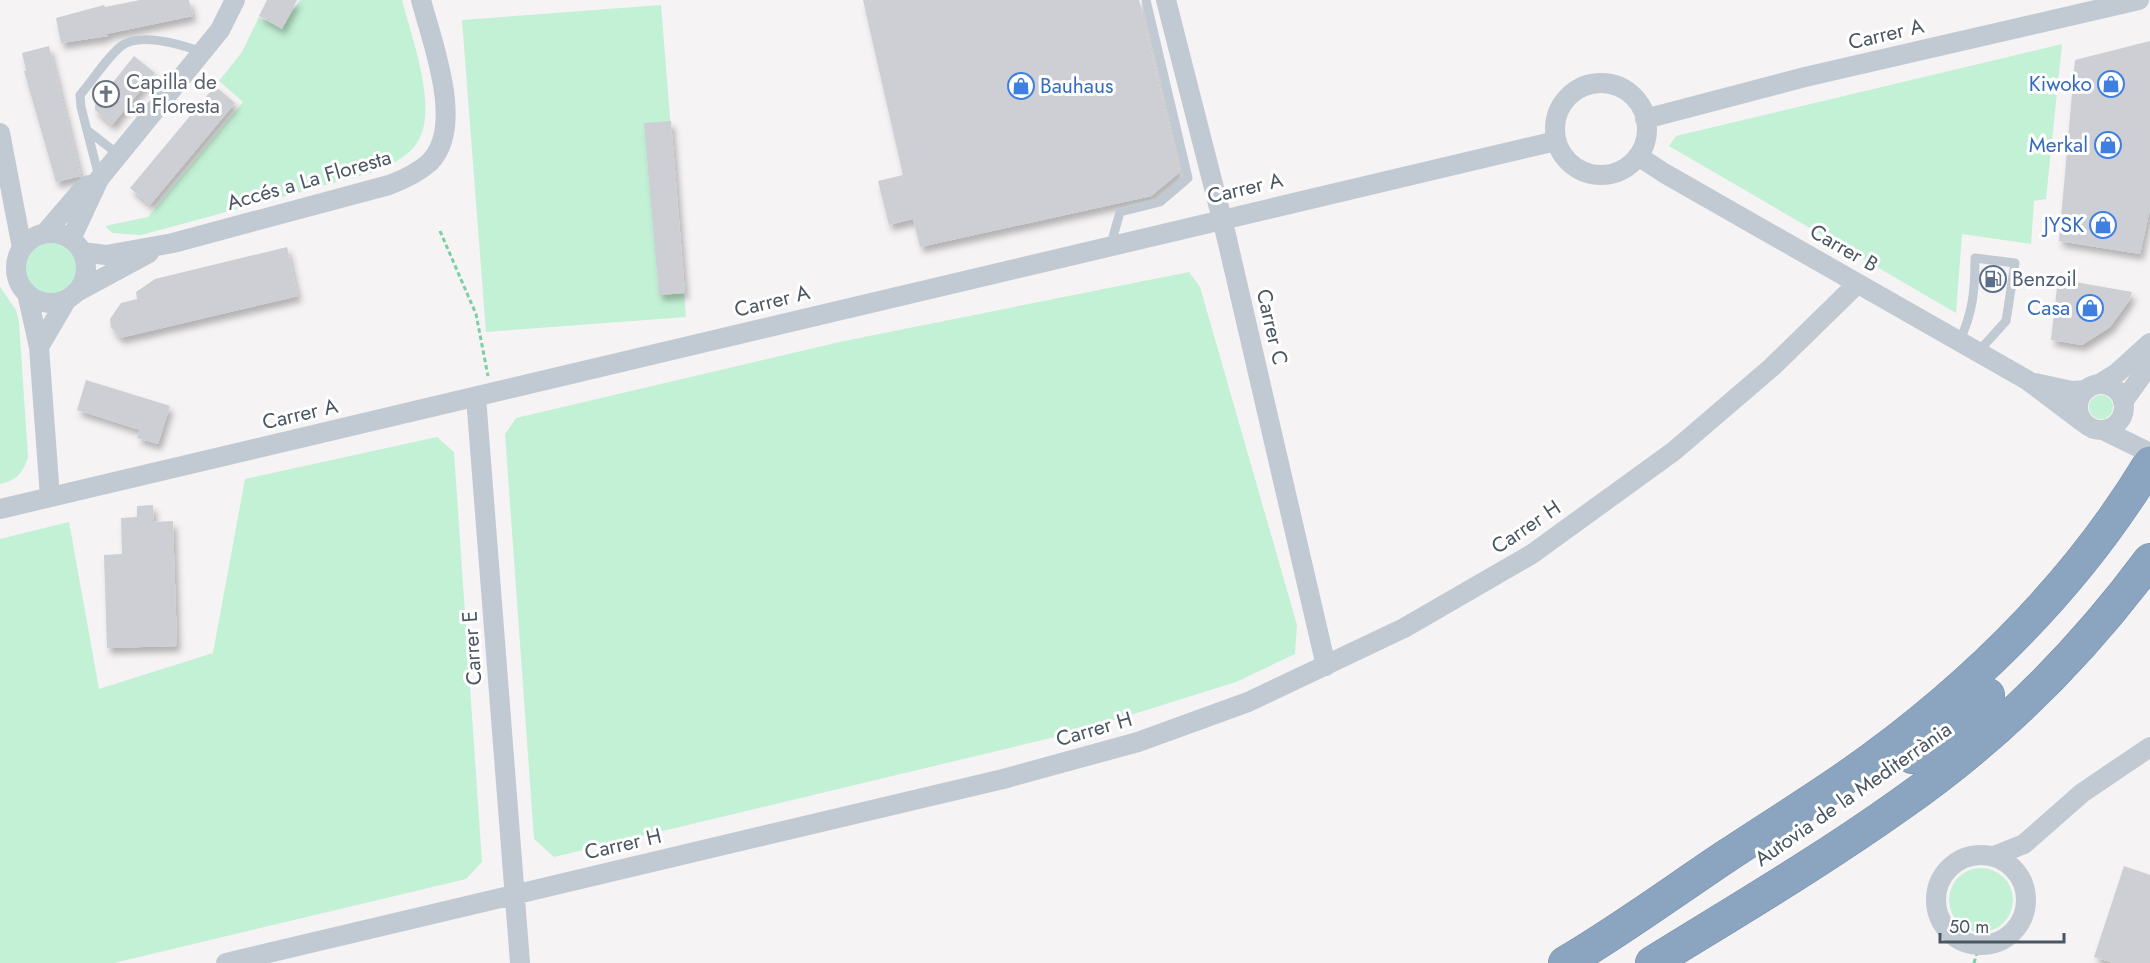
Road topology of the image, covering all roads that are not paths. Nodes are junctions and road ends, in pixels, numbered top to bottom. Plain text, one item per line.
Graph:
1 (235, 0) edge
2 (422, 0) edge
3 (1146, 0) edge
4 (1166, 0) edge
5 (2129, 1) edge
6 (202, 52) junction
7 (1645, 118) junction
8 (87, 130) junction
9 (0, 133) edge
10 (1556, 141) junction
11 (119, 155) junction
12 (1638, 156) junction
13 (4, 166) edge
14 (99, 179) junction
15 (1222, 218) junction
16 (35, 239) junction
17 (172, 243) junction
18 (1111, 244) junction
19 (76, 245) junction
20 (1857, 284) junction
21 (27, 293) junction
22 (71, 296) junction
23 (1959, 342) junction
24 (2150, 344) edge
25 (39, 348) junction
26 (1978, 352) junction
27 (2150, 364) edge
28 (2027, 380) junction
29 (2092, 387) junction
30 (484, 396) junction
31 (2123, 407) junction
32 (2094, 427) junction
33 (2148, 455) edge
34 (50, 497) junction
35 (2150, 504) edge
36 (0, 509) edge
37 (2150, 560) edge
38 (2150, 597) edge
39 (1326, 666) junction
40 (2150, 747) edge
41 (2047, 825) junction
42 (1994, 856) junction
43 (2021, 880) junction
44 (515, 894) junction
45 (1977, 955) edge
46 (226, 963) edge
47 (520, 963) edge
48 (1565, 963) edge
49 (1592, 963) edge
50 (1652, 963) edge
51 (1680, 963) edge

1 - 6 street
2 - 17 street, Accés a La Floresta
3 - 18 lane
4 - 15 street, Carrer C
5 - 7 street, Carrer A
6 - 8 lane
6 - 11 street
7 - 10 street
7 - 12 street
8 - 11 lane
8 - 14 lane
9 - 13 street
10 - 12 street
10 - 15 street, Carrer A
11 - 14 street
12 - 20 street, Carrer B
13 - 16 street
14 - 16 street
14 - 19 street
15 - 18 street, Carrer A
15 - 39 street, Carrer C
16 - 19 street
16 - 21 street
17 - 19 street, Accés a La Floresta
17 - 22 street, Accés a La Floresta
18 - 30 street, Carrer A
19 - 22 street
20 - 23 street, Carrer B
20 - 39 street, Carrer H
21 - 22 street
21 - 25 street
22 - 25 street
23 - 26 street, Carrer B
23 - 26 lane
24 - 29 street
25 - 34 street
26 - 28 street, Carrer B
27 - 31 street
28 - 29 street, Carrer B
28 - 32 street, Carrer B
29 - 31 street
29 - 32 street
30 - 34 street, Carrer A
30 - 44 street, Carrer E
31 - 32 street
31 - 33 street
32 - 33 street, Carrer B
33 - 48 highway
34 - 36 street, Carrer A
35 - 49 highway, Autovia de la Mediterrània
37 - 50 highway, Autovia de la Mediterrània
38 - 51 highway
39 - 44 street, Carrer H
40 - 41 street
41 - 42 street
41 - 43 street
42 - 43 street
42 - 45 street
43 - 45 street
44 - 46 street, Carrer H
44 - 47 street, Carrer E

